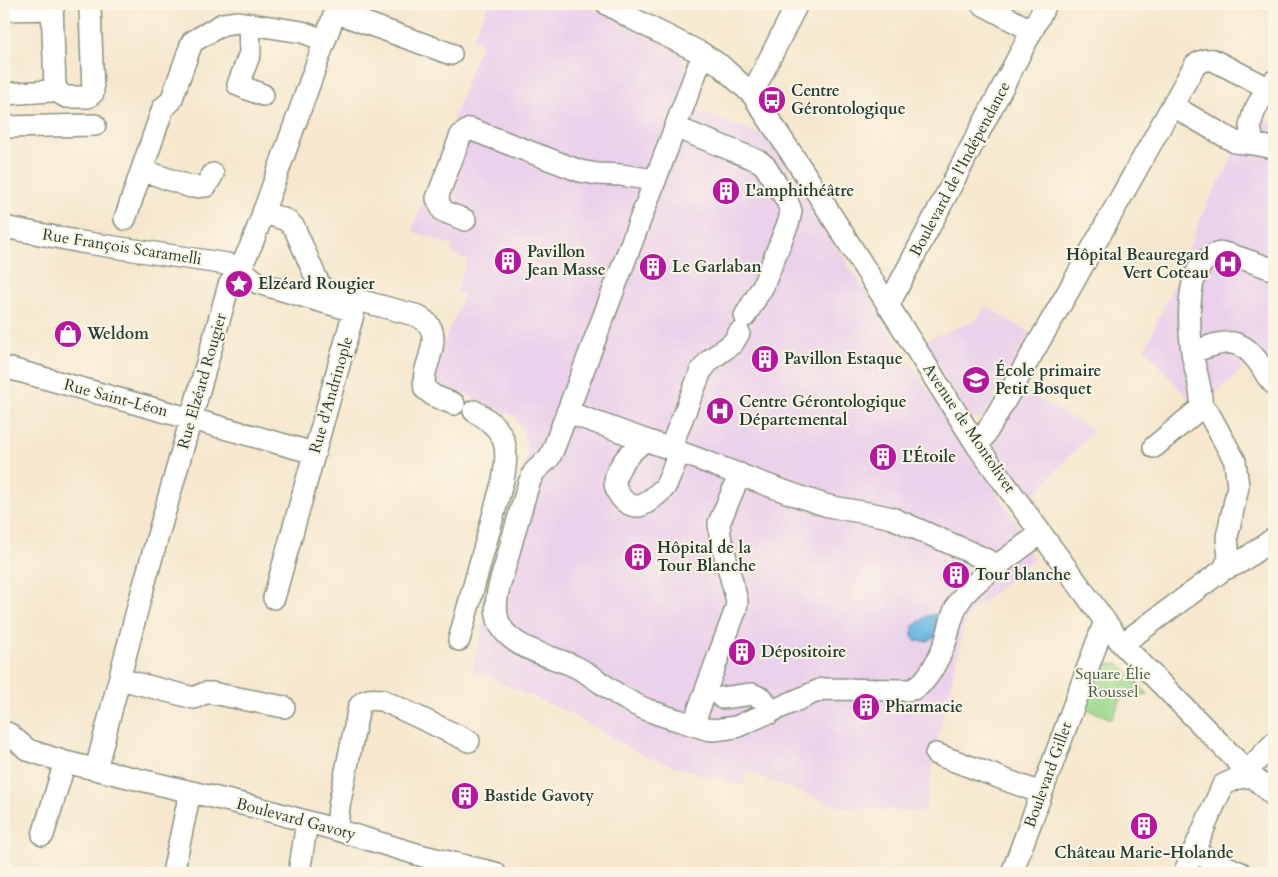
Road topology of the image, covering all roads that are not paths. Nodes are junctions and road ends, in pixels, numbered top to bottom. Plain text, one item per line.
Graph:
1 (607, 4) edge
2 (797, 4) edge
3 (982, 4) edge
4 (1046, 4) edge
5 (52, 6) edge
6 (90, 8) dead end
7 (336, 8) edge
8 (4, 10) edge
9 (250, 24) junction
10 (1032, 31) junction
11 (324, 40) junction
12 (451, 54) dead end
13 (703, 54) junction
14 (1272, 85) edge
15 (55, 86) junction
16 (4, 94) edge
17 (263, 94) dead end
18 (752, 94) junction
19 (1173, 106) junction
20 (95, 125) dead end
21 (4, 127) edge
22 (675, 127) junction
23 (1252, 144) junction
24 (1274, 147) edge
25 (142, 170) junction
26 (213, 174) dead end
27 (654, 180) junction
28 (264, 212) junction
29 (125, 219) dead end
30 (465, 220) dead end
31 (4, 227) edge
32 (240, 269) junction
33 (1274, 270) edge
34 (888, 306) junction
35 (1192, 352) junction
36 (4, 367) edge
37 (1274, 384) edge
38 (1201, 409) junction
39 (567, 412) junction
40 (192, 419) junction
41 (645, 440) junction
42 (978, 447) junction
43 (1154, 447) dead end
44 (675, 450) junction
45 (314, 453) junction
46 (740, 474) junction
47 (1041, 533) junction
48 (1272, 539) dead end
49 (998, 565) junction
50 (1224, 570) junction
51 (274, 598) dead end
52 (1105, 621) junction
53 (460, 640) dead end
54 (1122, 644) junction
55 (120, 679) junction
56 (722, 698) dead end
57 (284, 708) dead end
58 (770, 712) junction
59 (694, 725) junction
60 (4, 732) edge
61 (469, 741) dead end
62 (1274, 743) edge
63 (1228, 750) junction
64 (936, 754) dead end
65 (65, 762) junction
66 (96, 769) junction
67 (1250, 773) junction
68 (1223, 785) junction
69 (190, 792) junction
70 (1042, 793) junction
71 (1274, 796) edge
72 (307, 822) junction
73 (337, 830) junction
74 (44, 835) dead end
75 (1193, 852) junction
76 (473, 871) edge
77 (173, 873) edge
78 (299, 873) edge
79 (495, 873) edge
80 (1012, 873) edge
81 (1184, 873) edge
82 (1241, 873) edge

1 - 13 street, Avenue de Montolivet
2 - 18 street
3 - 10 street
4 - 10 street, Boulevard de l'Indépendance
5 - 8 street
5 - 15 street
6 - 15 street
7 - 11 street, Rue Elzéard Rougier
7 - 12 street
9 - 11 street
9 - 17 street
9 - 25 street
10 - 34 street, Boulevard de l'Indépendance
11 - 28 street, Rue Elzéard Rougier
13 - 18 street, Avenue de Montolivet
13 - 22 street
14 - 19 street
14 - 23 street
14 - 24 street
15 - 16 street
18 - 34 street, Avenue de Montolivet
19 - 23 street
19 - 42 street
20 - 21 street
22 - 27 street
22 - 44 street
23 - 24 street
25 - 26 street
25 - 29 street
27 - 30 street
27 - 39 street
28 - 32 street, Rue Elzéard Rougier
28 - 53 street
31 - 32 street, Rue François Scaramelli
32 - 40 street, Rue Elzéard Rougier
32 - 45 street, Rue d'Andrinople
33 - 35 street
34 - 42 street, Avenue de Montolivet
35 - 37 street
35 - 38 street
36 - 40 street, Rue Saint-Léon
38 - 43 street
38 - 50 street
39 - 41 street
39 - 59 street
40 - 45 street, Rue Saint-Léon
40 - 55 street, Rue Elzéard Rougier
41 - 44 street
41 - 44 street
42 - 47 street, Avenue de Montolivet
44 - 46 street
45 - 51 street, Rue d'Andrinople
46 - 49 street
46 - 59 street
47 - 49 street
47 - 52 street, Avenue de Montolivet
48 - 50 street
49 - 58 street
50 - 54 street
52 - 54 street, Avenue de Montolivet
52 - 70 street, Boulevard Gillet
54 - 63 street, Avenue de Montolivet
55 - 57 street
55 - 66 street, Rue Elzéard Rougier
56 - 58 street
58 - 59 street
60 - 65 street, Boulevard Gavoty
61 - 73 street
62 - 67 street
63 - 67 street, Avenue de Montolivet
63 - 68 street
64 - 70 street
65 - 66 street, Boulevard Gavoty
65 - 74 street
66 - 69 street, Boulevard Gavoty
67 - 68 street
67 - 71 street, Avenue de Montolivet
68 - 75 street
69 - 72 street, Boulevard Gavoty
69 - 77 street
70 - 80 street, Boulevard Gillet
72 - 73 street, Boulevard Gavoty
72 - 78 street
73 - 76 street, Boulevard Gavoty
75 - 81 street
75 - 82 street
76 - 79 street, Boulevard Gavoty

